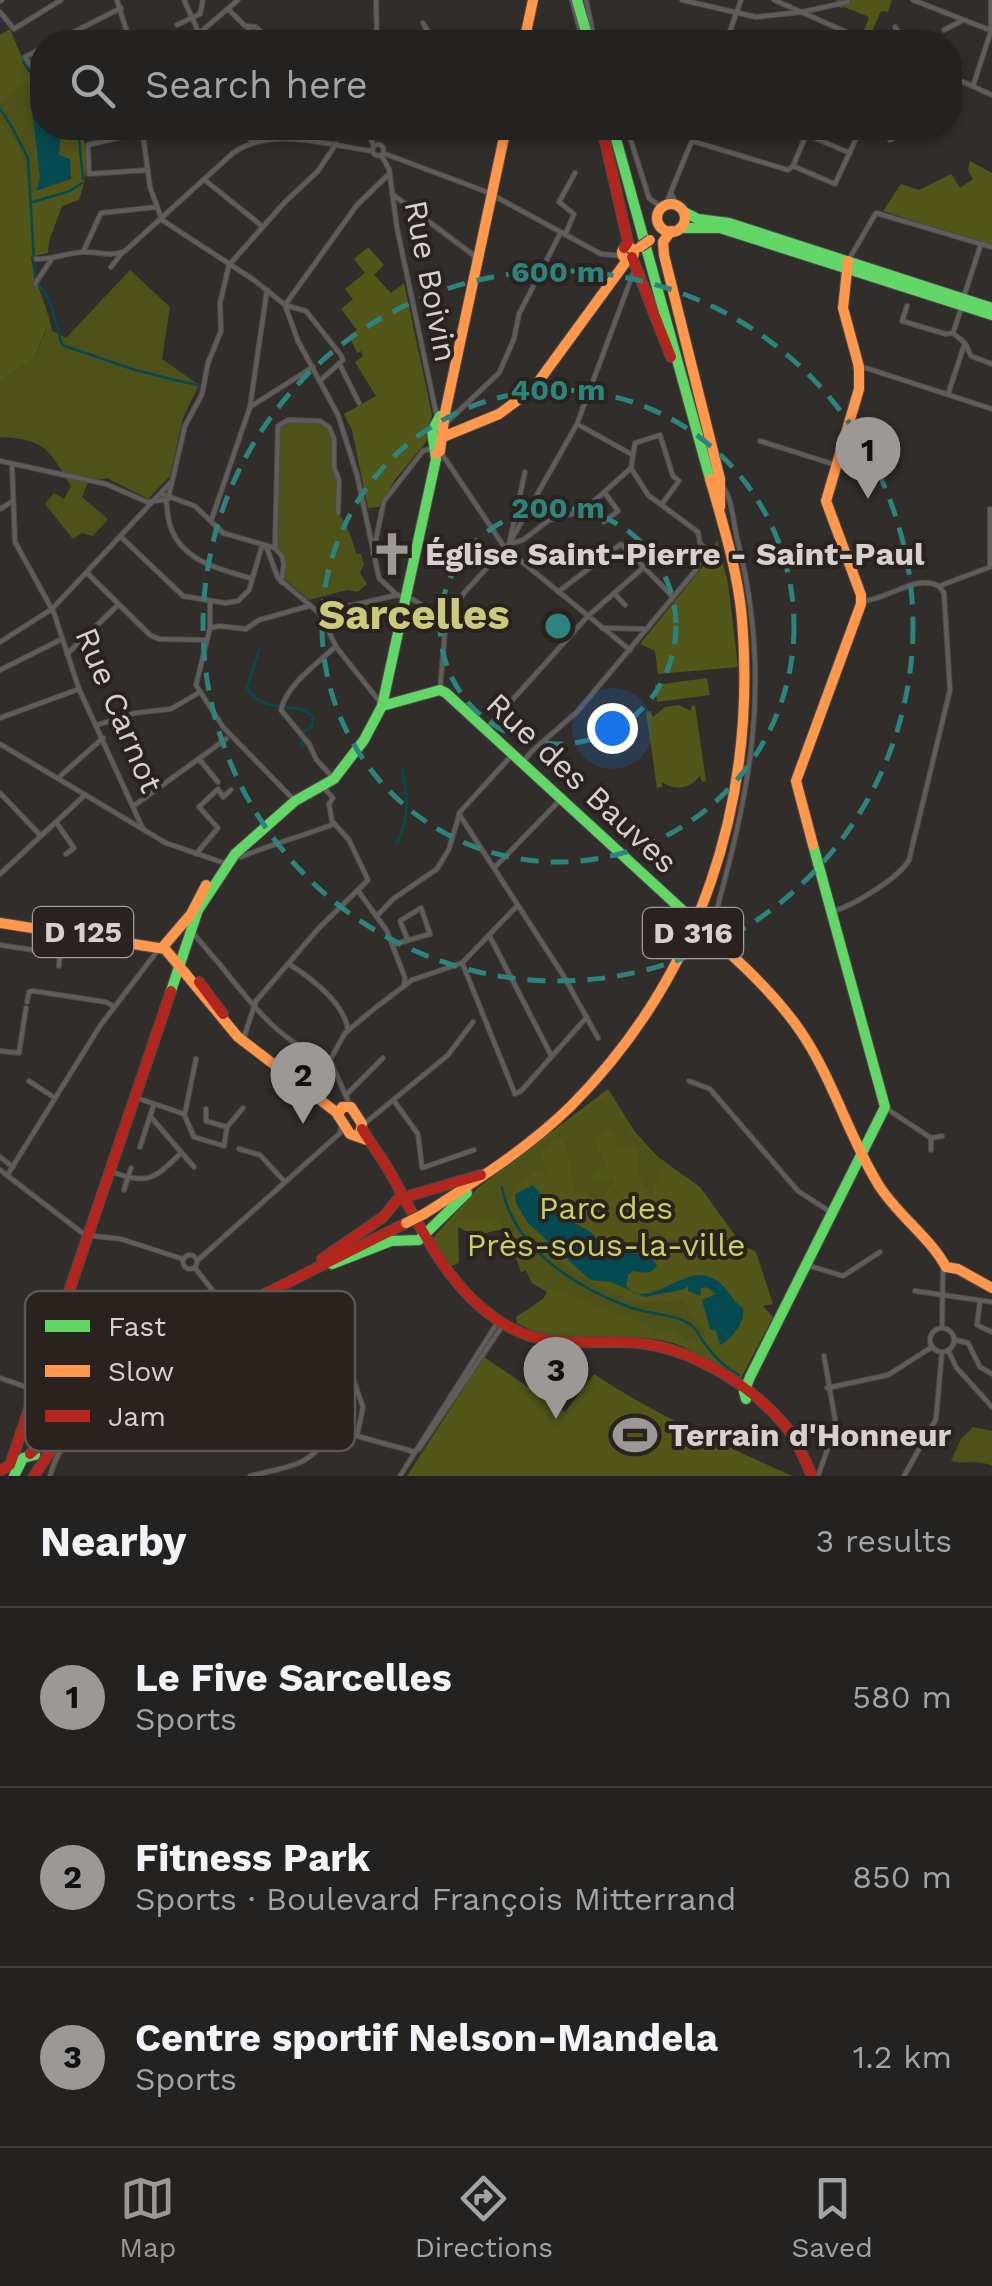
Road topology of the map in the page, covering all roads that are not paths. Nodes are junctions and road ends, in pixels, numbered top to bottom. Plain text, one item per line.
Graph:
1 (61, 0) edge
2 (118, 0) edge
3 (184, 0) edge
4 (203, 0) edge
5 (238, 0) edge
6 (376, 0) edge
7 (533, 0) edge
8 (579, 0) edge
9 (682, 0) edge
10 (741, 0) edge
11 (774, 0) edge
12 (913, 0) edge
13 (990, 0) edge
14 (691, 1) edge
15 (848, 2) edge
16 (121, 8) junction
17 (228, 9) junction
18 (0, 12) edge
19 (802, 12) junction
20 (736, 13) junction
21 (193, 18) junction
22 (963, 20) junction
23 (424, 22) dead end
24 (177, 25) dead end
25 (895, 27) dead end
26 (248, 28) joint
27 (78, 30) edge
28 (127, 30) edge
29 (198, 30) edge
30 (202, 30) edge
31 (259, 30) edge
32 (377, 30) edge
33 (427, 30) edge
34 (527, 30) edge
35 (588, 30) edge
36 (730, 30) edge
37 (843, 30) edge
38 (897, 30) edge
39 (944, 30) dead end
40 (991, 31) edge
41 (962, 81) edge
42 (973, 86) junction
43 (992, 95) edge
44 (106, 140) edge
45 (144, 140) edge
46 (251, 140) edge
47 (370, 140) edge
48 (503, 140) edge
49 (605, 140) edge
50 (616, 140) edge
51 (631, 140) edge
52 (803, 140) edge
53 (820, 140) edge
54 (856, 140) edge
55 (692, 141) joint
56 (253, 143) junction
57 (336, 144) junction
58 (373, 149) junction
59 (850, 153) junction
60 (382, 154) junction
61 (790, 168) junction
62 (148, 170) junction
63 (575, 173) dead end
64 (389, 174) junction
65 (206, 181) junction
66 (671, 190) junction
67 (392, 194) junction
68 (491, 194) junction
69 (157, 207) junction
70 (672, 207) junction
71 (162, 220) junction
72 (262, 226) junction
73 (563, 234) junction
74 (982, 244) junction
75 (640, 247) junction
76 (992, 247) edge
77 (83, 252) junction
78 (122, 253) junction
79 (479, 257) junction
80 (36, 259) dead end
81 (50, 260) junction
82 (229, 266) junction
83 (110, 267) dead end
84 (846, 268) junction
85 (36, 281) dead end
86 (267, 290) junction
87 (963, 302) junction
88 (285, 304) junction
89 (907, 306) dead end
90 (992, 311) edge
91 (953, 332) junction
92 (966, 345) junction
93 (992, 364) edge
94 (340, 365) junction
95 (314, 367) junction
96 (857, 371) junction
97 (322, 379) junction
98 (948, 395) junction
99 (359, 403) dead end
100 (250, 407) junction
101 (992, 409) edge
102 (442, 419) junction
103 (577, 424) junction
104 (443, 437) junction
105 (760, 441) dead end
106 (435, 451) junction
107 (631, 454) junction
108 (0, 460) edge
109 (12, 465) junction
110 (836, 465) junction
111 (631, 468) junction
112 (525, 472) dead end
113 (716, 485) junction
114 (605, 493) junction
115 (163, 498) junction
116 (13, 501) junction
117 (151, 502) junction
118 (662, 504) junction
119 (0, 509) edge
120 (990, 510) edge
121 (338, 513) dead end
122 (212, 521) junction
123 (604, 522) dead end
124 (120, 536) junction
125 (507, 546) junction
126 (268, 547) junction
127 (374, 552) junction
128 (644, 567) junction
129 (86, 573) junction
130 (253, 576) junction
131 (280, 582) junction
132 (940, 586) junction
133 (388, 588) junction
134 (558, 592) junction
135 (614, 593) junction
136 (402, 596) junction
137 (673, 597) junction
138 (387, 598) junction
139 (862, 600) junction
140 (210, 601) junction
141 (118, 605) junction
142 (625, 605) dead end
143 (52, 609) junction
144 (314, 610) junction
145 (588, 616) junction
146 (446, 620) junction
147 (210, 628) junction
148 (602, 628) junction
149 (646, 629) junction
150 (62, 639) junction
151 (205, 640) junction
152 (0, 642) edge
153 (336, 646) junction
154 (630, 650) junction
155 (68, 654) junction
156 (0, 670) edge
157 (79, 688) junction
158 (440, 690) junction
159 (200, 692) junction
160 (382, 706) junction
161 (0, 718) edge
162 (97, 725) junction
163 (486, 729) junction
164 (103, 738) junction
165 (226, 739) dead end
166 (0, 744) edge
167 (518, 758) junction
168 (199, 759) junction
169 (57, 778) junction
170 (334, 778) junction
171 (218, 782) dead end
172 (322, 786) junction
173 (231, 790) dead end
174 (0, 793) edge
175 (85, 795) junction
176 (561, 798) junction
177 (295, 801) junction
178 (135, 805) junction
179 (459, 814) junction
180 (56, 822) junction
181 (334, 824) junction
182 (143, 828) junction
183 (40, 836) junction
184 (66, 854) dead end
185 (196, 854) junction
186 (234, 859) junction
187 (494, 868) junction
188 (0, 874) edge
189 (358, 890) junction
190 (517, 906) junction
191 (833, 911) junction
192 (378, 916) junction
193 (0, 921) edge
194 (700, 926) junction
195 (190, 929) junction
196 (490, 935) junction
197 (407, 938) junction
198 (0, 945) edge
199 (392, 945) junction
200 (162, 947) junction
201 (179, 959) junction
202 (462, 963) junction
203 (288, 964) junction
204 (58, 966) dead end
205 (189, 978) junction
206 (172, 981) junction
207 (404, 985) junction
208 (113, 1006) junction
209 (254, 1008) junction
210 (587, 1017) junction
211 (473, 1022) dead end
212 (348, 1030) junction
213 (244, 1037) junction
214 (598, 1038) dead end
215 (0, 1051) edge
216 (551, 1056) junction
217 (196, 1058) dead end
218 (384, 1058) dead end
219 (328, 1060) junction
220 (29, 1081) dead end
221 (688, 1082) dead end
222 (132, 1096) junction
223 (55, 1098) junction
224 (839, 1100) junction
225 (394, 1101) junction
226 (154, 1104) junction
227 (243, 1108) dead end
228 (206, 1109) dead end
229 (888, 1111) junction
230 (184, 1114) junction
231 (150, 1116) junction
232 (351, 1118) junction
233 (226, 1127) junction
234 (873, 1134) junction
235 (860, 1135) junction
236 (942, 1136) dead end
237 (931, 1138) junction
238 (140, 1147) dead end
239 (239, 1148) dead end
240 (474, 1150) dead end
241 (932, 1150) dead end
242 (182, 1153) junction
243 (866, 1154) junction
244 (0, 1157) edge
245 (13, 1166) junction
246 (194, 1167) dead end
247 (131, 1168) dead end
248 (0, 1170) edge
249 (107, 1171) junction
250 (8, 1174) junction
251 (874, 1174) junction
252 (855, 1177) junction
253 (128, 1178) junction
254 (479, 1179) junction
255 (285, 1182) junction
256 (124, 1190) dead end
257 (887, 1195) junction
258 (403, 1197) junction
259 (833, 1214) junction
260 (86, 1235) junction
261 (423, 1237) junction
262 (880, 1252) dead end
263 (183, 1260) junction
264 (198, 1260) junction
265 (948, 1264) junction
266 (809, 1266) junction
267 (195, 1268) junction
268 (300, 1276) junction
269 (992, 1288) edge
270 (68, 1291) edge
271 (213, 1291) edge
272 (270, 1291) edge
273 (916, 1291) dead end
274 (942, 1294) junction
275 (980, 1301) junction
276 (992, 1302) edge
277 (502, 1322) junction
278 (942, 1328) junction
279 (992, 1332) edge
280 (953, 1340) junction
281 (932, 1346) junction
282 (945, 1351) junction
283 (824, 1356) dead end
284 (992, 1374) edge
285 (0, 1378) edge
286 (355, 1385) edge
287 (25, 1387) edge
288 (827, 1388) junction
289 (742, 1392) junction
290 (992, 1408) edge
291 (25, 1420) edge
292 (357, 1436) joint
293 (17, 1444) junction
294 (33, 1451) edge
295 (52, 1451) edge
296 (59, 1451) edge
297 (314, 1451) edge
298 (414, 1452) junction
299 (27, 1457) junction
300 (38, 1472) edge
301 (0, 1474) edge
302 (14, 1476) edge
303 (50, 1476) edge
304 (250, 1476) edge
305 (400, 1476) edge
306 (813, 1476) edge
307 (904, 1476) edge

1 - 18 street
2 - 16 street
3 - 21 street
4 - 21 street
5 - 17 street
6 - 32 street
7 - 34 main road
8 - 35 main road
9 - 14 street
10 - 20 street
11 - 19 street
12 - 22 street
13 - 40 street
14 - 20 street
15 - 19 street
16 - 27 street
16 - 28 street
17 - 26 street
17 - 30 street
19 - 20 street
19 - 37 street
20 - 36 street
21 - 24 street
21 - 29 street
22 - 39 street
22 - 40 street
23 - 33 street
25 - 38 street
26 - 31 street
40 - 42 street
41 - 42 street
42 - 43 street
44 - 62 street
45 - 62 street
46 - 56 street
47 - 58 street
48 - 68 main road
49 - 75 main road
50 - 113 main road
51 - 70 street
52 - 61 street
53 - 59 street
54 - 59 street
55 - 61 street
55 - 66 street
56 - 57 street
56 - 65 street
57 - 58 street
57 - 72 street
58 - 60 street
58 - 60 street
59 - 61 street
60 - 64 street, Rue Boivin
60 - 68 street
62 - 69 street
63 - 73 street
64 - 67 street, Rue Boivin
64 - 88 street
65 - 71 street
65 - 72 street
66 - 70 street
66 - 70 street
67 - 79 street
67 - 102 street, Rue Boivin
68 - 73 street
68 - 79 main road
69 - 71 street
69 - 77 street
70 - 75 main road
70 - 75 main road
70 - 84 main road
71 - 78 street
71 - 82 street
72 - 82 street
73 - 75 street
73 - 102 street
74 - 76 street
74 - 84 street
74 - 87 street
75 - 84 main road
75 - 103 street
75 - 104 main road
75 - 113 main road
75 - 113 main road
77 - 78 street
77 - 81 street
78 - 83 street
79 - 102 main road
80 - 81 street
81 - 85 street
82 - 86 street
82 - 115 street
84 - 87 main road
84 - 87 main road
84 - 96 main road
86 - 88 street
86 - 100 street
87 - 90 main road
87 - 91 street
88 - 94 street
88 - 95 street
89 - 91 street
91 - 92 street
92 - 93 street
92 - 98 street
94 - 97 street
94 - 99 street
95 - 97 street
95 - 100 street
96 - 98 street
96 - 110 main road
97 - 127 street
98 - 101 street
100 - 122 street
102 - 104 main road
102 - 106 main road
103 - 107 street
103 - 125 street
104 - 106 main road
105 - 110 street
106 - 125 street
106 - 127 street
106 - 136 main road
107 - 111 street
107 - 118 street
108 - 109 street
109 - 116 street, Rue Carnot
109 - 117 street
110 - 139 main road
111 - 114 street
111 - 118 street
112 - 125 street
113 - 194 street
113 - 254 main road, D 316
114 - 123 street
114 - 125 street
115 - 117 street
115 - 122 street
115 - 130 street
116 - 119 street
116 - 143 street, Rue Carnot
117 - 124 street
118 - 137 street
120 - 132 street
121 - 126 street
122 - 126 street
124 - 129 street
124 - 140 street
125 - 134 street
125 - 146 street
126 - 130 street
126 - 131 street
126 - 131 street
127 - 133 street
128 - 134 street
128 - 135 street
128 - 137 street
129 - 141 street
129 - 143 street
130 - 140 street
131 - 144 street
132 - 139 street
132 - 191 street
133 - 136 street
133 - 138 street
134 - 145 street
135 - 142 street
135 - 145 street
136 - 138 street
136 - 146 street
136 - 160 main road
137 - 149 street
138 - 144 street
139 - 191 main road
140 - 147 street
141 - 151 street
141 - 155 street
143 - 150 street, Rue Carnot
143 - 152 street
144 - 147 street
144 - 153 street
145 - 148 street
145 - 163 street
146 - 158 street
147 - 151 street
148 - 149 street
148 - 154 street
149 - 154 street
150 - 155 street, Rue Carnot
150 - 156 street
151 - 159 street
153 - 160 street
153 - 170 street
154 - 167 street
155 - 157 street, Rue Carnot
157 - 161 street
157 - 162 street, Rue Carnot
158 - 160 main road, Rue des Bauves
158 - 163 main road, Rue des Bauves
159 - 162 street
159 - 177 street
160 - 170 main road
162 - 164 street, Rue Carnot
163 - 167 main road, Rue des Bauves
164 - 169 street
164 - 178 street, Rue Carnot
165 - 168 street
166 - 169 street
167 - 176 main road, Rue des Bauves
167 - 179 street
168 - 171 street
168 - 178 street
169 - 175 street
170 - 172 main road
172 - 177 main road
172 - 181 street
173 - 185 street
174 - 183 street
175 - 180 street
175 - 182 street
176 - 187 street
176 - 194 main road, Rue des Bauves
177 - 186 main road
178 - 182 street, Rue Carnot
179 - 187 street
179 - 192 street
180 - 183 street
180 - 184 street
181 - 186 street
181 - 189 street
182 - 185 street
183 - 188 street
185 - 186 street
186 - 195 main road
186 - 200 main road
187 - 190 street
189 - 192 street
189 - 203 street
190 - 196 street
190 - 210 street
191 - 229 main road
192 - 199 street
193 - 200 main road, D 125
194 - 224 main road, Rue des Bauves
195 - 201 main road
195 - 209 street
196 - 202 street
196 - 216 street
197 - 197 street
197 - 199 street
198 - 204 street
199 - 207 street
200 - 201 main road, D 125
200 - 208 street
201 - 205 main road, D 125
201 - 206 main road
201 - 213 main road, D 125
202 - 207 street
202 - 216 street
203 - 209 street
203 - 212 street
205 - 206 main road
205 - 232 main road, D 125
206 - 222 main road
207 - 212 street
208 - 215 street
208 - 223 street
209 - 213 street
209 - 219 street
210 - 214 street
210 - 216 street
211 - 225 street
212 - 219 street
213 - 232 main road, D 125
217 - 230 street
218 - 232 street
219 - 232 street
220 - 223 street
221 - 259 street
222 - 226 street
222 - 249 main road
223 - 245 street
224 - 235 main road, Rue des Bauves
224 - 243 main road, Rue des Bauves
225 - 232 street
225 - 240 street
226 - 230 street
226 - 231 street
227 - 233 street
228 - 233 street
229 - 234 main road
229 - 237 street
229 - 243 main road
230 - 233 street
231 - 238 street
231 - 242 street
232 - 255 street
232 - 258 main road, D 125
234 - 235 main road
234 - 243 main road
235 - 243 main road, Rue des Bauves
236 - 237 street
237 - 241 street
239 - 255 street
242 - 246 street
242 - 253 street
243 - 251 main road
243 - 252 main road
243 - 257 main road
243 - 259 main road
244 - 245 street
245 - 250 street
247 - 253 street
248 - 250 street
249 - 253 street
249 - 260 main road
250 - 260 street
251 - 252 main road
251 - 257 main road
252 - 259 main road
253 - 256 street
254 - 258 main road
254 - 261 main road
254 - 268 main road, D 316, bridge
255 - 264 street
257 - 265 main road
258 - 261 main road, D 125
258 - 268 main road
259 - 266 main road
260 - 263 street
260 - 270 main road
261 - 268 main road
261 - 277 main road, D 125
262 - 266 street
263 - 264 street
263 - 267 street
264 - 267 street
265 - 269 main road
265 - 274 street
266 - 289 main road
266 - 289 main road
267 - 271 street
268 - 272 main road, D 316
273 - 274 street
274 - 275 street
274 - 278 street
275 - 276 street
275 - 279 street
277 - 289 main road, D 125
277 - 298 street
278 - 280 street
278 - 281 street
280 - 282 street
280 - 284 street
281 - 282 street
281 - 288 street
282 - 290 street
282 - 307 street
283 - 288 street
285 - 287 street
286 - 292 street
288 - 306 street
289 - 306 main road, D 125
291 - 293 main road
292 - 298 street
293 - 299 main road
293 - 301 main road
294 - 299 main road
295 - 300 main road
296 - 303 street
297 - 304 street
298 - 305 street
299 - 300 main road
299 - 302 main road
301 - 302 main road

